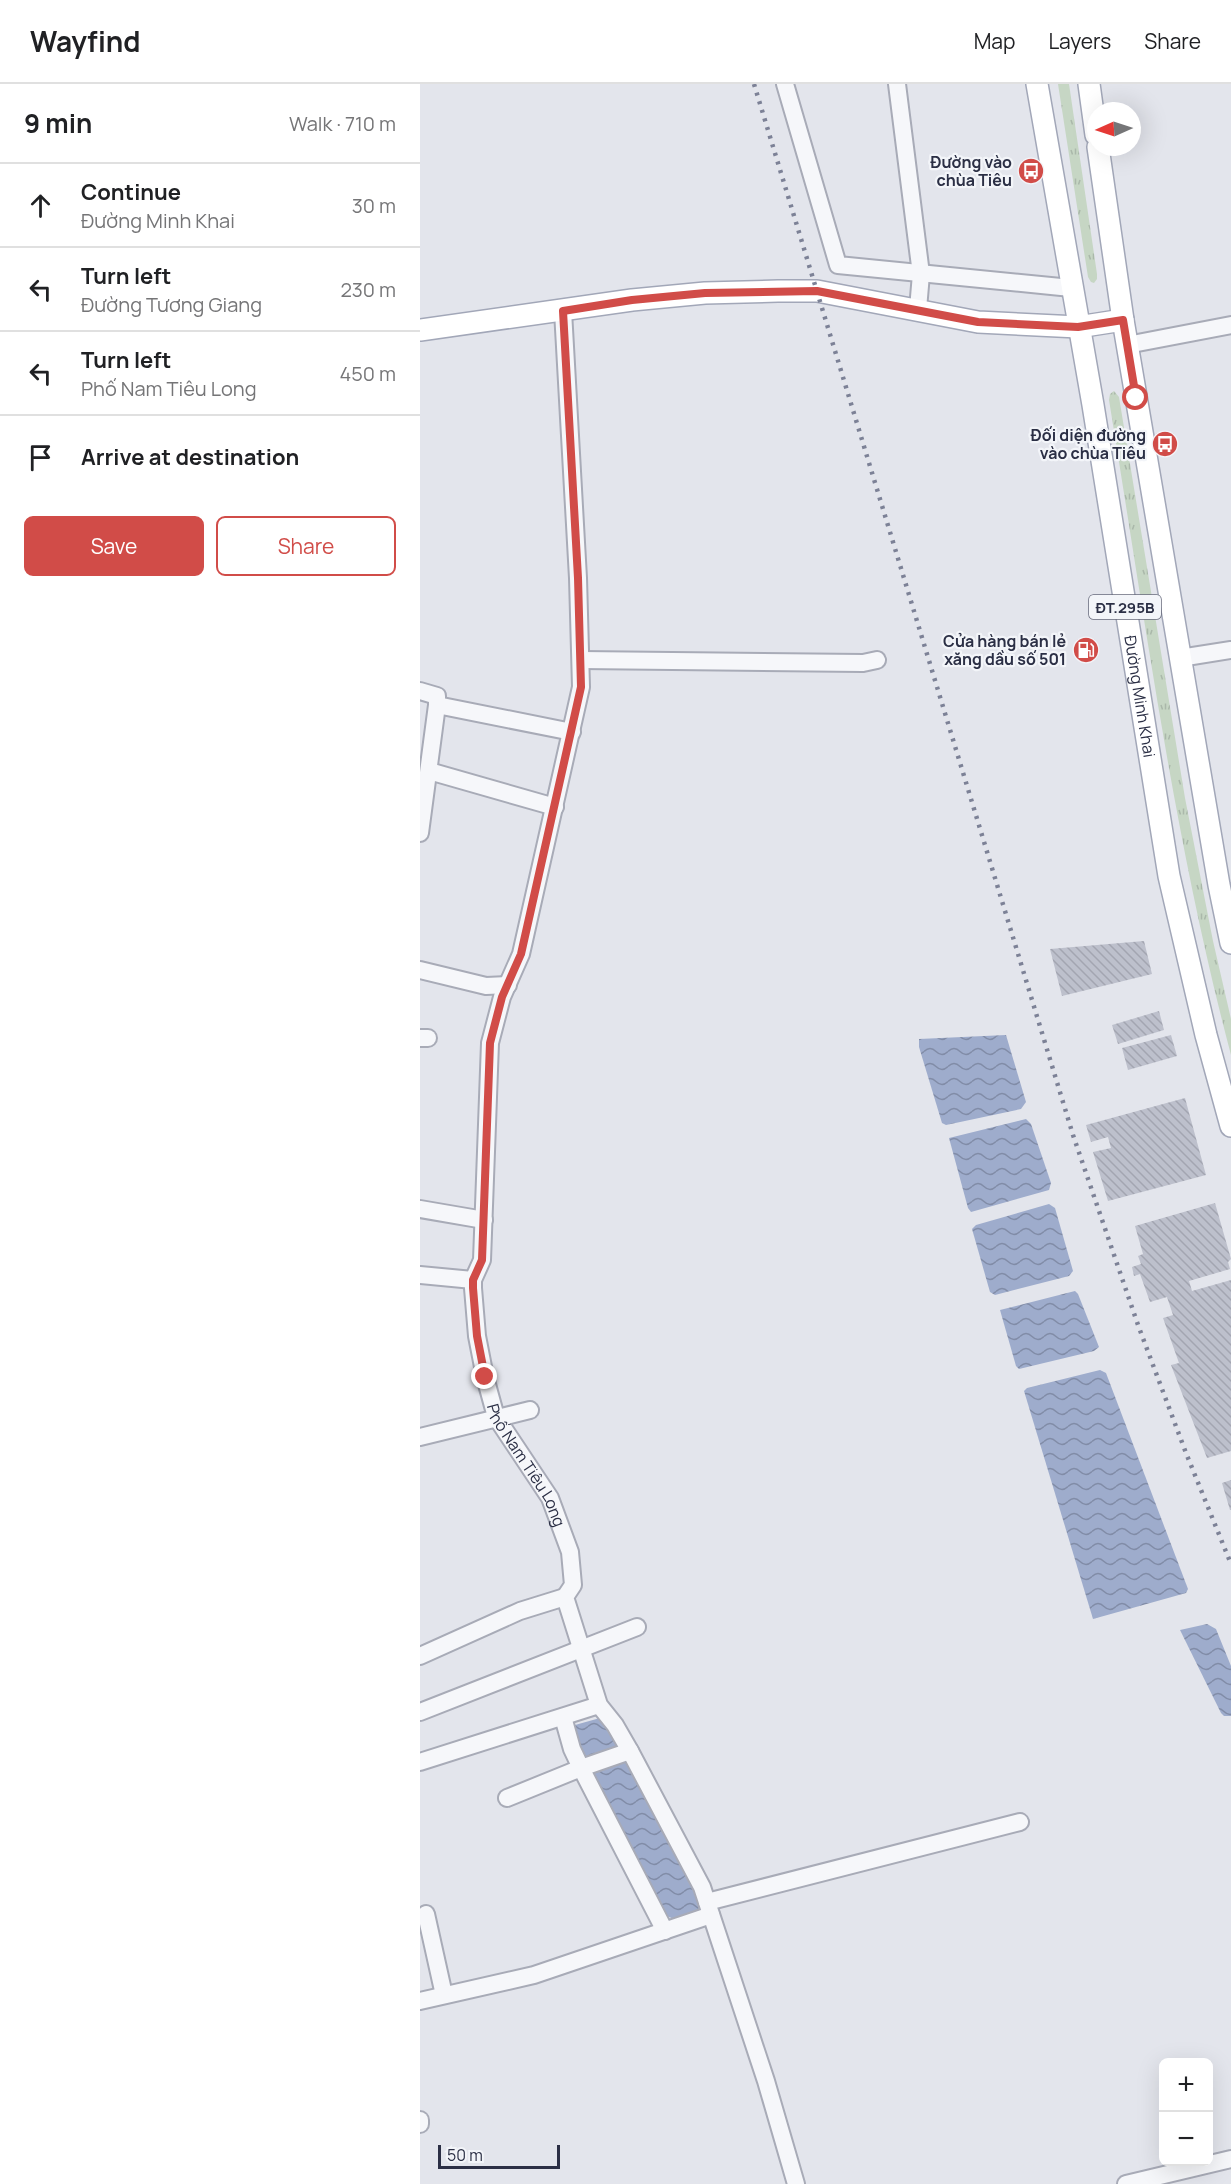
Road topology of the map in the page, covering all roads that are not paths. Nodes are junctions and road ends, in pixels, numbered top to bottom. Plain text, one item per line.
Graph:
1 (785, 84) edge
2 (897, 84) edge
3 (1037, 84) edge
4 (1089, 84) edge
5 (1091, 102) edge
6 (1099, 156) edge
7 (921, 274) junction
8 (1071, 288) junction
9 (918, 309) junction
10 (563, 311) junction
11 (1123, 320) junction
12 (1231, 325) edge
13 (1078, 327) junction
14 (420, 330) edge
15 (1128, 345) junction
16 (1231, 650) edge
17 (1180, 658) junction
18 (581, 660) junction
19 (877, 660) dead end
20 (420, 691) edge
21 (437, 705) junction
22 (572, 732) junction
23 (429, 771) junction
24 (555, 807) junction
25 (420, 833) edge
26 (1231, 943) edge
27 (420, 970) edge
28 (508, 985) junction
29 (1231, 1126) edge
30 (420, 1209) edge
31 (484, 1220) junction
32 (420, 1275) edge
33 (473, 1280) junction
34 (530, 1410) dead end
35 (496, 1417) junction
36 (420, 1437) edge
37 (565, 1597) junction
38 (637, 1627) dead end
39 (581, 1649) junction
40 (420, 1656) edge
41 (599, 1706) junction
42 (420, 1712) edge
43 (563, 1717) junction
44 (628, 1752) junction
45 (420, 1762) edge
46 (581, 1768) junction
47 (507, 1798) dead end
48 (1020, 1822) dead end
49 (709, 1908) junction
50 (426, 1914) dead end
51 (665, 1931) junction
52 (444, 1995) junction
53 (420, 2001) edge
54 (1231, 2159) edge
55 (1153, 2181) edge
56 (796, 2184) edge
57 (1126, 2184) edge

1 - 7 street
2 - 7 street
3 - 8 main road, Đường Minh Khai / ĐT.295B
4 - 5 main road
6 - 11 main road, ĐT.295B
7 - 8 street
7 - 9 street
8 - 13 main road, Đường Minh Khai / ĐT.295B
9 - 10 main road
9 - 13 main road
10 - 14 main road
10 - 18 street, Phố Nam Tiêu Long
11 - 13 main road
11 - 15 main road, ĐT.295B
12 - 15 street
13 - 29 main road, Đường Minh Khai / ĐT.295B
15 - 17 main road, ĐT.295B
16 - 17 street
17 - 26 main road, ĐT.295B
18 - 19 street
18 - 22 street, Phố Nam Tiêu Long
20 - 21 street
21 - 22 street
21 - 23 street
22 - 24 street, Phố Nam Tiêu Long
23 - 24 street
23 - 25 street
24 - 28 street, Phố Nam Tiêu Long
27 - 28 street
28 - 31 street, Phố Nam Tiêu Long
30 - 31 street
31 - 33 street, Phố Nam Tiêu Long
32 - 33 street
33 - 35 street, Phố Nam Tiêu Long
34 - 35 street
35 - 36 street
35 - 37 street, Phố Nam Tiêu Long
37 - 39 street
37 - 40 street
38 - 39 street
39 - 41 street
39 - 42 street
41 - 43 street
41 - 44 street
43 - 45 street
43 - 46 street
44 - 46 street
44 - 49 street
46 - 47 street
46 - 51 street
48 - 49 street
49 - 51 street
49 - 56 street
50 - 52 street
51 - 52 street
52 - 53 street
54 - 55 street
55 - 57 street

